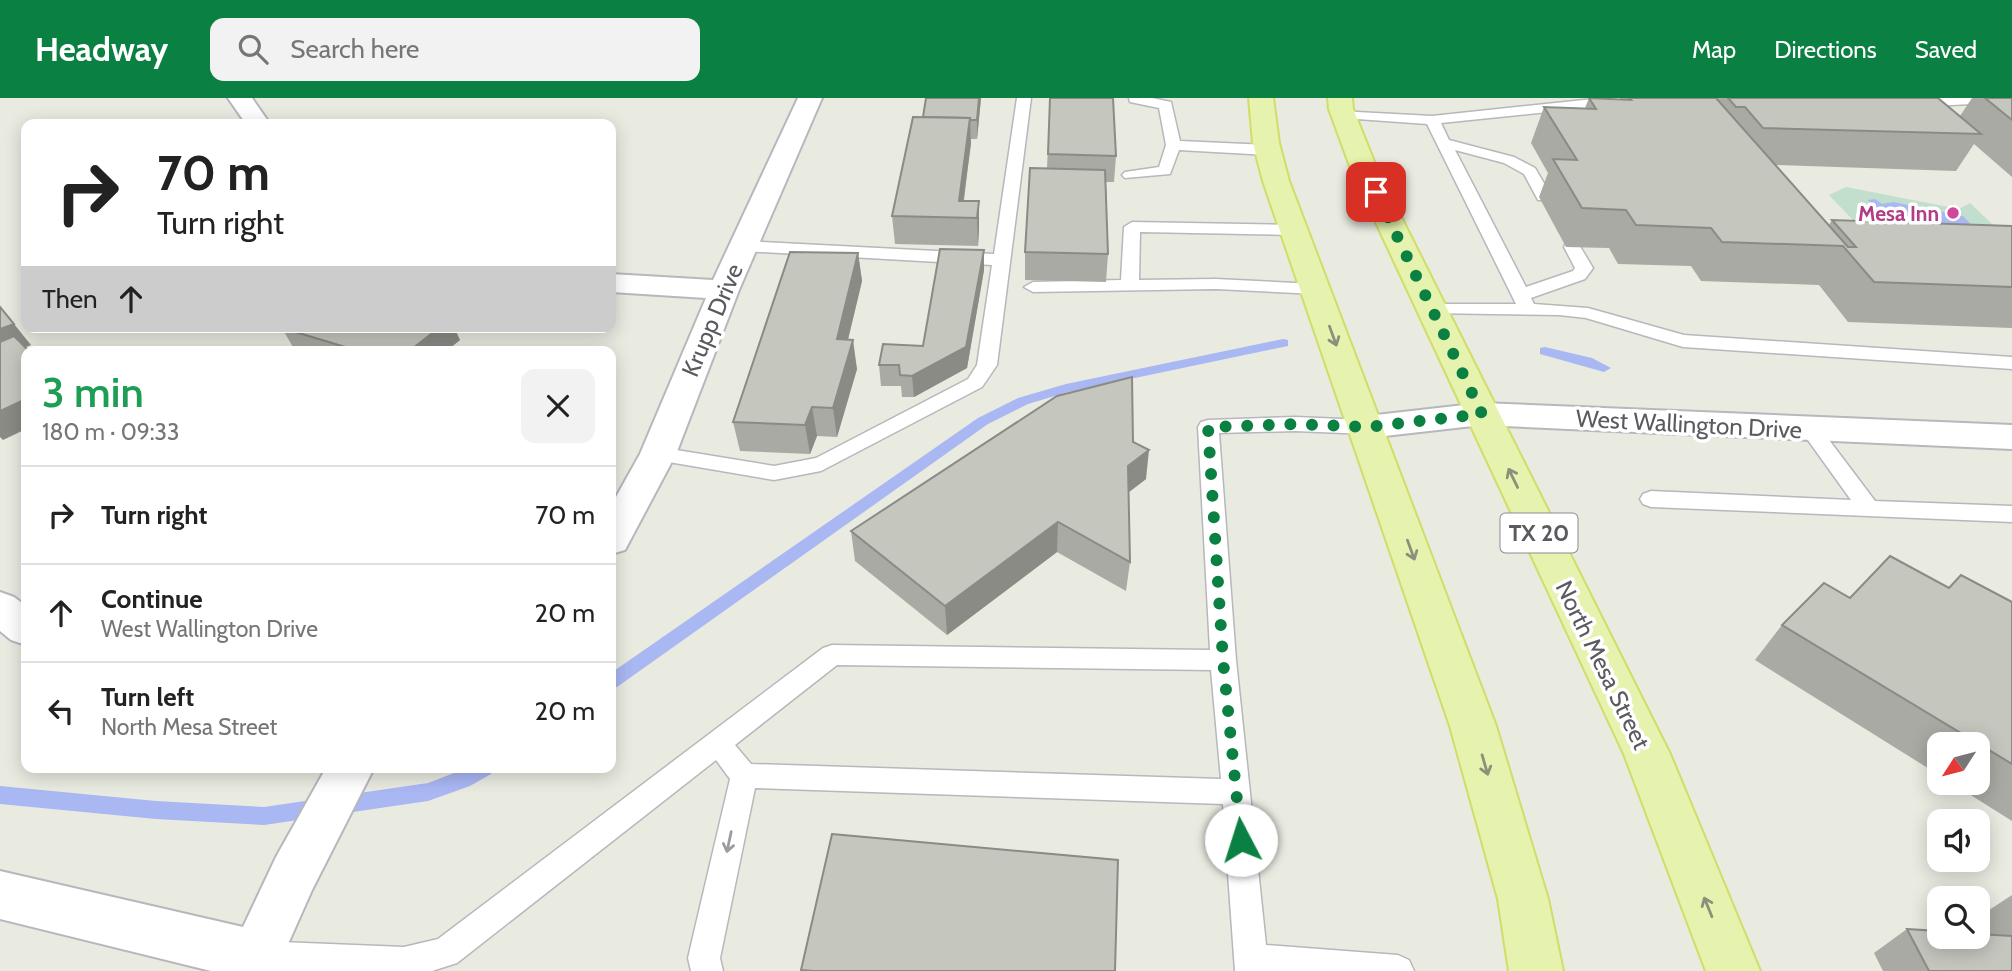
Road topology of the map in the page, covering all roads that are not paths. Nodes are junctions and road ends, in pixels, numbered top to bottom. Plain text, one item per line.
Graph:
1 (240, 98) edge
2 (810, 98) edge
3 (1024, 98) edge
4 (1261, 98) edge
5 (2012, 98) edge
6 (1135, 99) edge
7 (1634, 99) edge
8 (1895, 103) edge
9 (1341, 106) edge
10 (255, 119) edge
11 (1432, 120) junction
12 (1444, 143) junction
13 (1173, 145) junction
14 (1268, 150) junction
15 (1130, 175) dead end
16 (1544, 197) dead end
17 (1294, 230) junction
18 (744, 246) junction
19 (1572, 247) dead end
20 (1002, 260) junction
21 (616, 283) edge
22 (1130, 285) junction
23 (1033, 287) dead end
24 (1316, 289) junction
25 (724, 290) junction
26 (1525, 302) junction
27 (1432, 309) junction
28 (2012, 363) edge
29 (1482, 414) junction
30 (1367, 427) junction
31 (1810, 429) junction
32 (2012, 437) edge
33 (658, 454) junction
34 (1651, 499) dead end
35 (1868, 508) junction
36 (2010, 517) edge
37 (616, 531) edge
38 (0, 608) edge
39 (21, 625) edge
40 (1223, 660) junction
41 (718, 743) junction
42 (348, 773) edge
43 (744, 776) junction
44 (1236, 792) junction
45 (0, 895) edge
46 (251, 963) edge
47 (1251, 965) edge
48 (707, 971) edge
49 (1398, 971) edge
50 (1536, 971) edge
51 (1733, 971) edge

1 - 10 street
2 - 18 street, Krupp Drive
3 - 20 lane
4 - 14 main road
5 - 8 lane
6 - 13 lane
7 - 11 lane
9 - 11 lane
9 - 27 main road, North Mesa Street / TX 20
11 - 12 lane
12 - 16 lane
12 - 26 lane
13 - 14 lane
13 - 15 lane
14 - 17 main road
17 - 22 lane
17 - 24 main road
18 - 20 lane
18 - 25 street, Krupp Drive
19 - 26 lane
20 - 33 lane
21 - 25 street
22 - 23 lane
22 - 24 lane
24 -> 30 main road
25 - 33 street, Krupp Drive
26 - 27 lane
26 - 28 lane
27 - 29 main road, North Mesa Street / TX 20
29 - 30 street, West Wallington Drive
29 - 31 street, West Wallington Drive
51 -> 29 main road, North Mesa Street / TX 20
30 - 40 lane
30 -> 50 main road
31 - 32 street, West Wallington Drive
31 - 35 lane
33 - 37 street, Krupp Drive
34 - 35 lane
35 - 36 lane
38 - 39 street
40 - 41 lane
40 - 44 lane
41 - 43 lane
41 - 46 lane
42 - 46 street
43 - 44 lane
43 -> 48 lane
44 - 47 lane
45 - 46 street
47 - 49 lane

